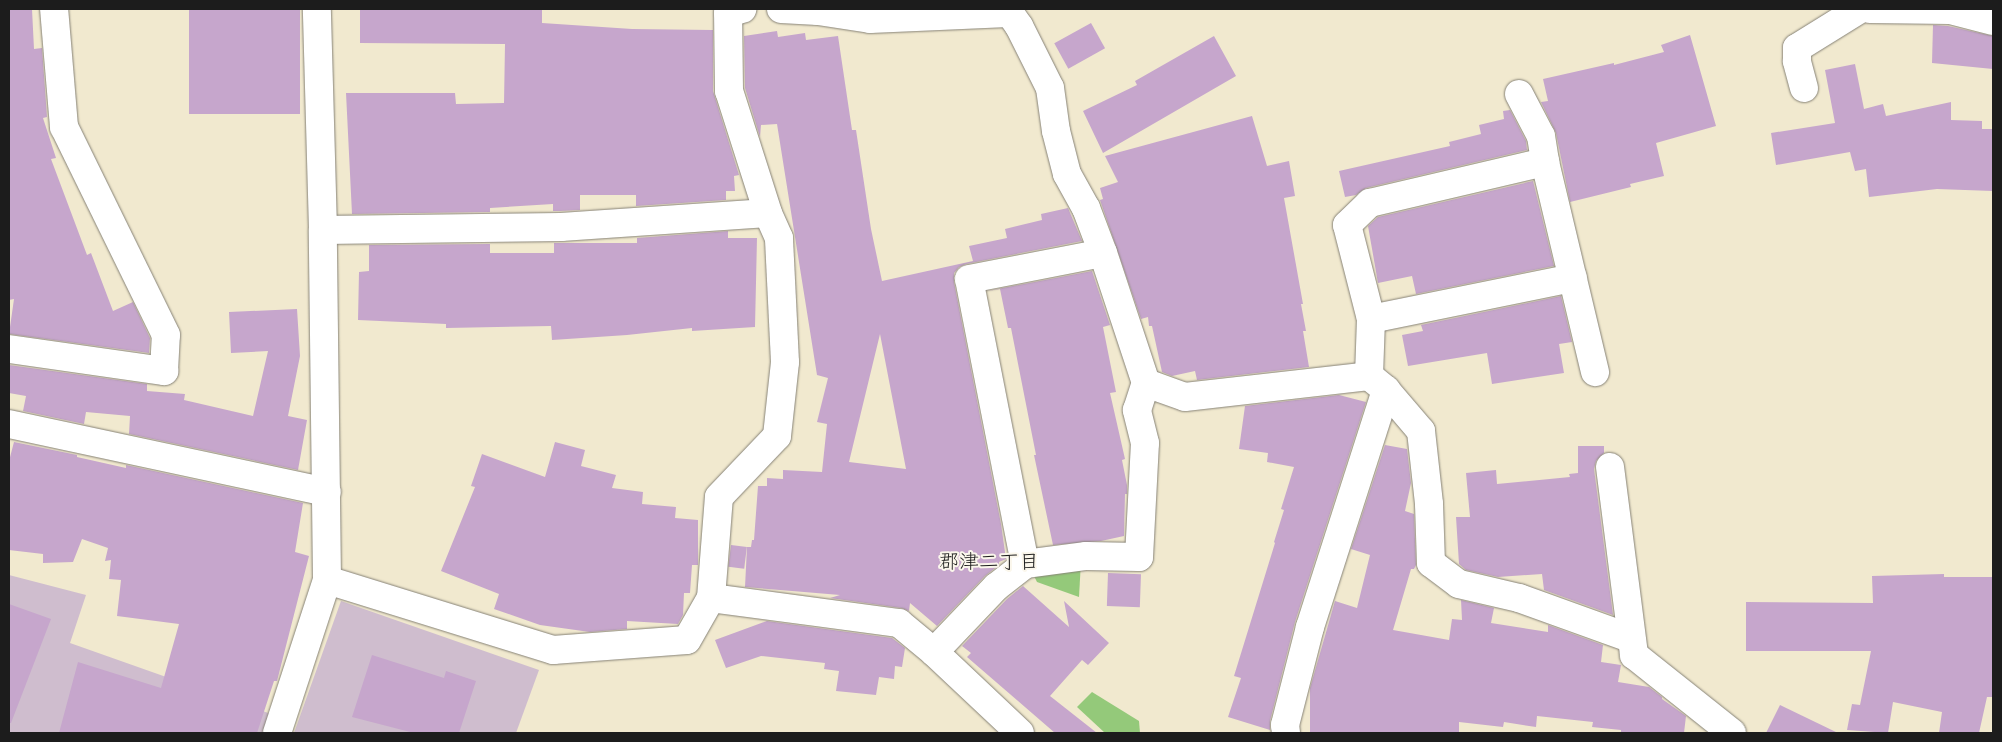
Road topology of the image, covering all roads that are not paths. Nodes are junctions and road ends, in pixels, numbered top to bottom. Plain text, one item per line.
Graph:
1 (54, 9) edge
2 (317, 9) edge
3 (742, 9) edge
4 (781, 9) edge
5 (1860, 9) edge
6 (1870, 9) edge
7 (1007, 11) edge
8 (1993, 21) edge
9 (1804, 88) dead end
10 (1519, 94) dead end
11 (1545, 162) junction
12 (768, 213) junction
13 (323, 230) junction
14 (1103, 253) junction
15 (1573, 278) junction
16 (1371, 319) junction
17 (9, 349) edge
18 (1595, 372) dead end
19 (1146, 383) junction
20 (1378, 383) junction
21 (9, 424) edge
22 (1610, 467) dead end
23 (327, 492) junction
24 (1025, 564) junction
25 (327, 580) junction
26 (711, 598) junction
27 (1630, 638) junction
28 (934, 652) junction
29 (276, 733) edge
30 (1020, 733) edge
31 (1286, 733) edge
32 (1732, 733) edge

1 - 17 street
2 - 13 street
3 - 12 street
4 - 7 street
5 - 9 street
6 - 8 street
7 - 14 street
10 - 11 street
11 - 15 street
11 - 16 street
12 - 13 street
12 - 26 street
13 - 23 street
14 - 19 street
14 - 24 street
15 - 16 street
15 - 18 street
16 - 20 street
19 - 20 street
19 - 24 street
20 - 27 street
20 - 31 street
21 - 23 street
22 - 27 street
23 - 25 street
24 - 28 street
25 - 26 street
25 - 29 street
26 - 28 street
27 - 32 street
28 - 30 street

